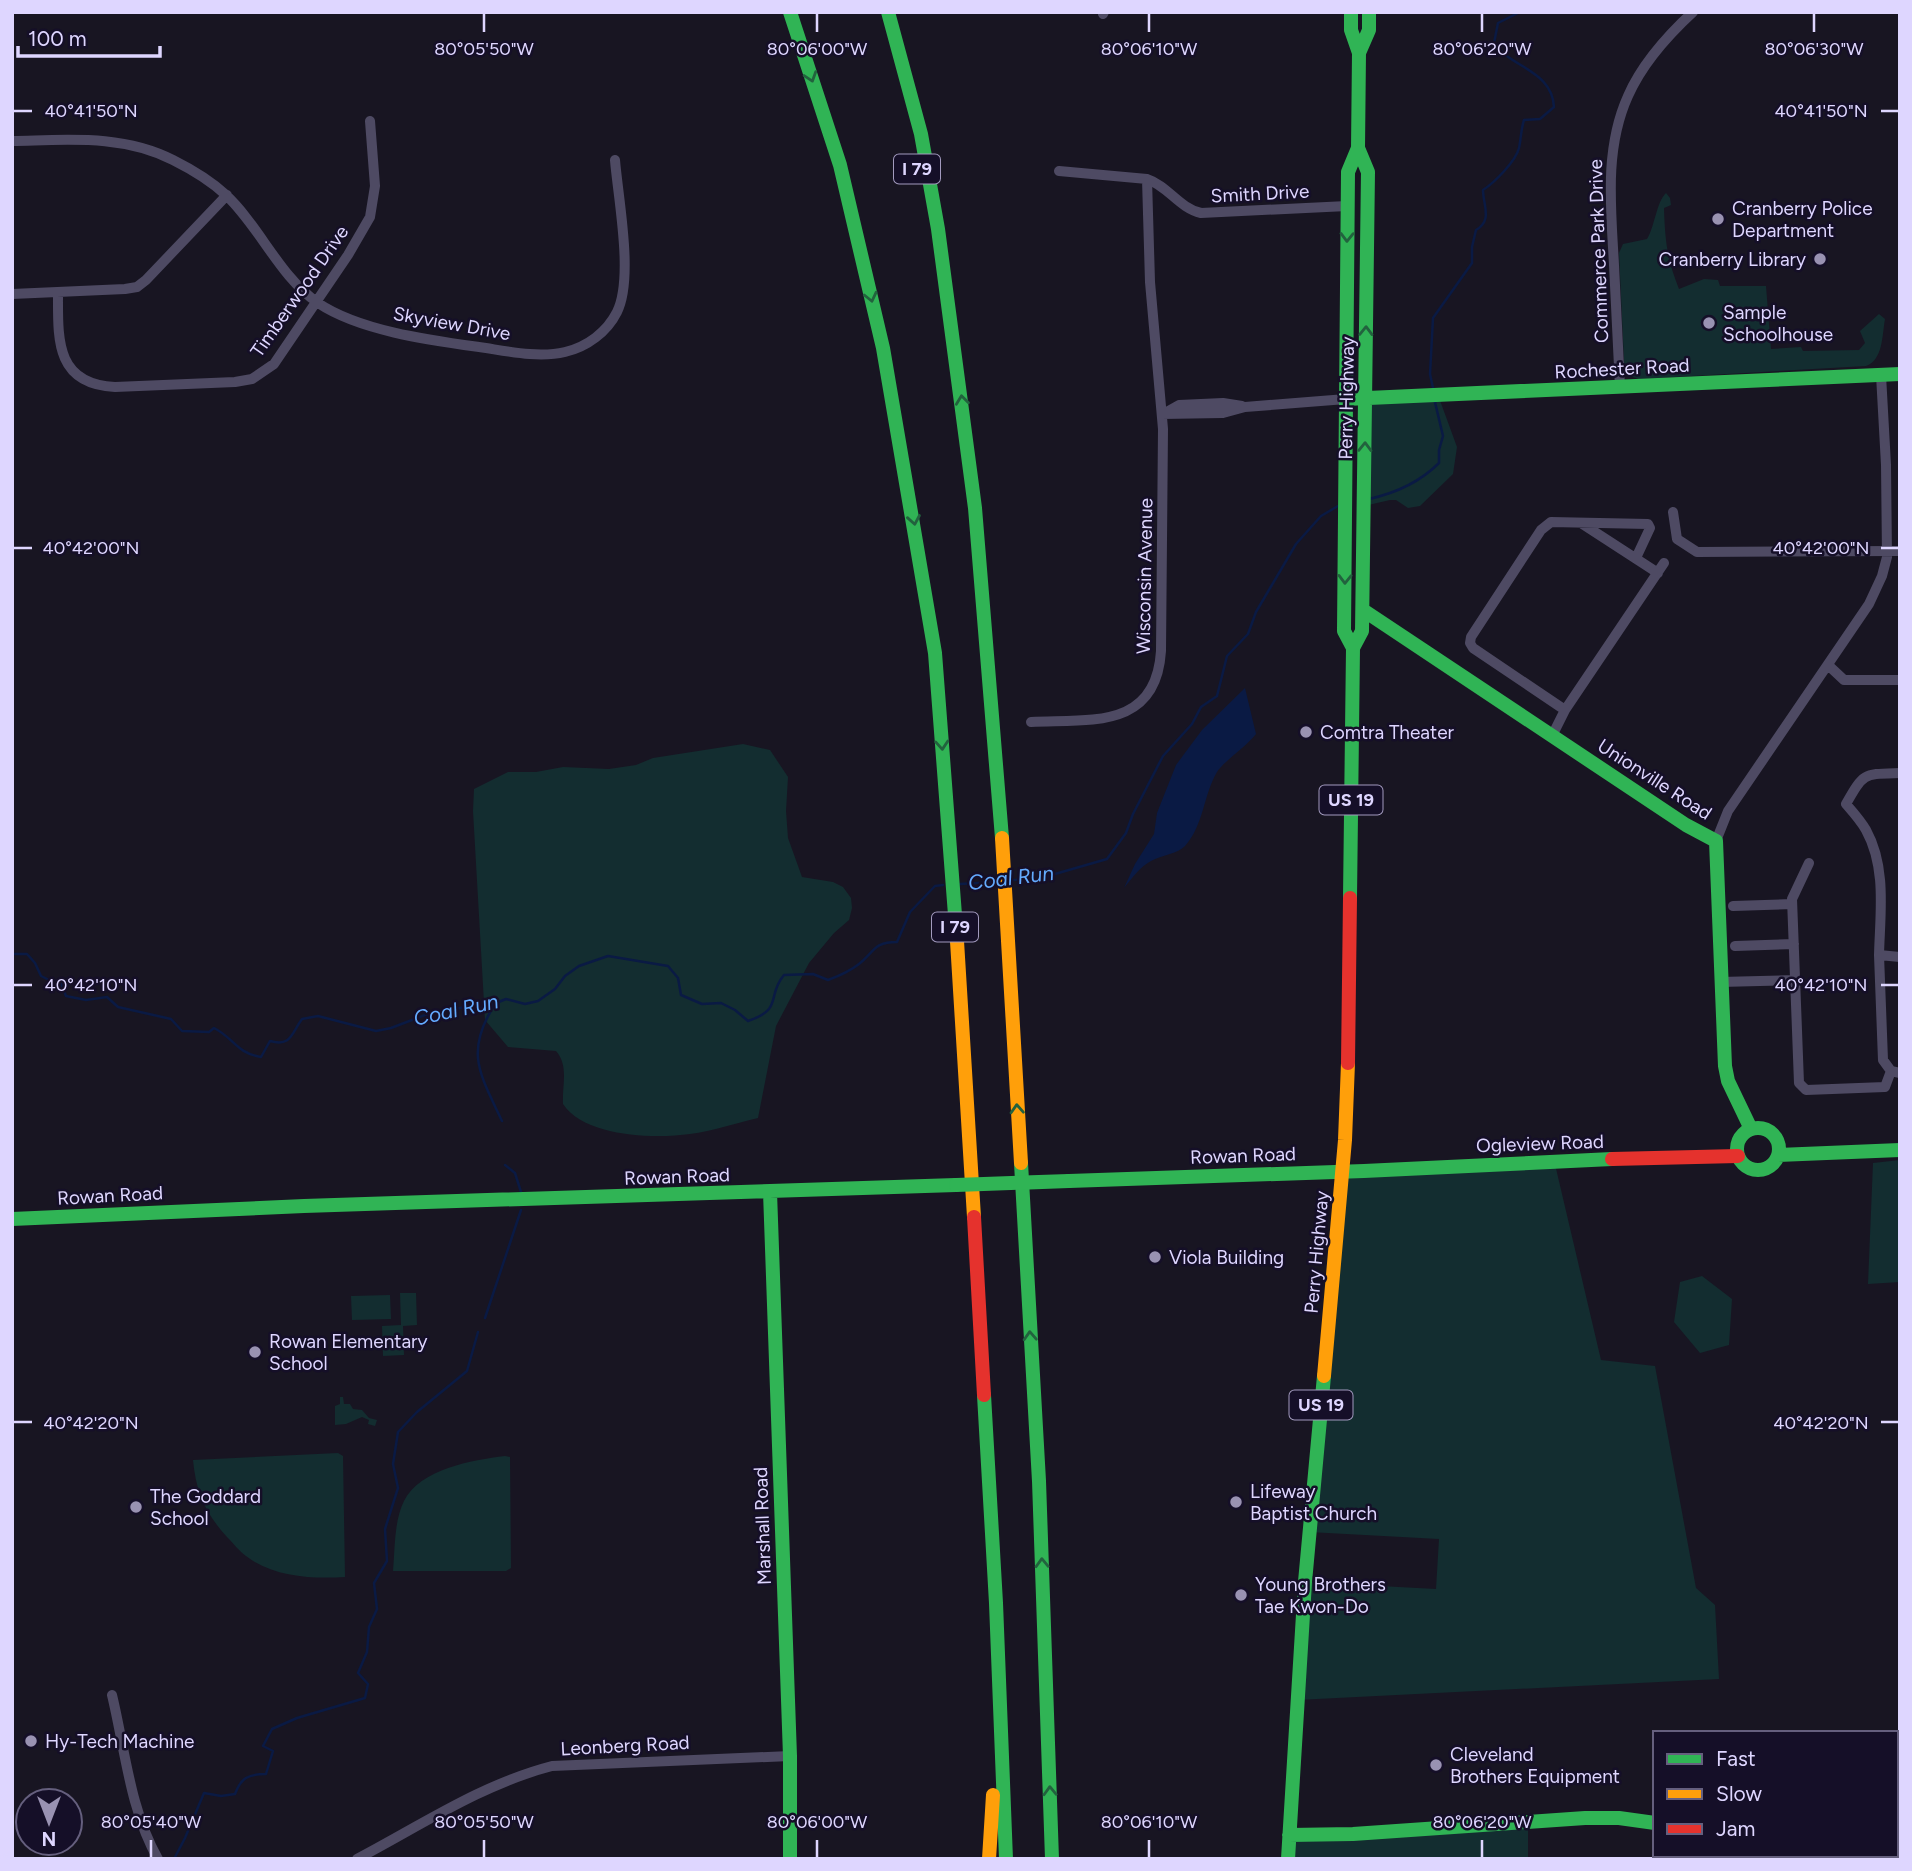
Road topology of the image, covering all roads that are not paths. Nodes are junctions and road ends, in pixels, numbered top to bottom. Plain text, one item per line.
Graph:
1 (790, 12) edge
2 (875, 12) edge
3 (888, 12) edge
4 (1351, 12) edge
5 (1369, 12) edge
6 (1693, 12) edge
7 (1359, 53) junction
8 (370, 121) dead end
9 (12, 141) edge
10 (1358, 148) junction
11 (615, 160) dead end
12 (1059, 172) dead end
13 (1147, 179) junction
14 (227, 195) junction
15 (1347, 206) junction
16 (58, 293) junction
17 (12, 294) edge
18 (317, 302) junction
19 (953, 328) junction
20 (1900, 374) edge
21 (1881, 375) junction
22 (1620, 387) junction
23 (1346, 399) junction
24 (1365, 399) junction
25 (1162, 414) junction
26 (1673, 512) dead end
27 (1580, 522) junction
28 (1887, 551) junction
29 (1900, 551) edge
30 (1636, 558) junction
31 (1664, 563) dead end
32 (1658, 573) junction
33 (1363, 610) junction
34 (1353, 648) junction
35 (1828, 664) junction
36 (1900, 680) edge
37 (1565, 710) junction
38 (1031, 722) dead end
39 (1553, 734) junction
40 (1900, 773) edge
41 (1716, 841) junction
42 (1809, 863) dead end
43 (1792, 904) junction
44 (1733, 906) dead end
45 (1794, 944) junction
46 (1735, 946) dead end
47 (1879, 954) junction
48 (1900, 957) edge
49 (1795, 980) junction
50 (1720, 982) junction
51 (1895, 1072) edge
52 (1751, 1129) junction
53 (1900, 1150) edge
54 (1778, 1155) junction
55 (1738, 1156) junction
56 (1342, 1171) junction
57 (770, 1192) junction
58 (12, 1219) edge
59 (999, 1661) junction
60 (113, 1695) dead end
61 (790, 1756) junction
62 (1653, 1823) edge
63 (1289, 1835) junction
64 (158, 1859) edge
65 (357, 1859) edge
66 (790, 1859) edge
67 (989, 1859) edge
68 (1006, 1859) edge
69 (1052, 1859) edge
70 (1288, 1859) edge

1 -> 59 main road, I 79
2 - 19 main road, I 79
3 - 19 main road
4 - 7 main road, Perry Highway / US 19
5 - 7 main road, Perry Highway / US 19
6 - 22 street, Commerce Park Drive
7 - 10 main road, Perry Highway / US 19
8 - 18 street, Timberwood Drive
9 - 14 street, Skyview Drive
10 - 15 main road, Perry Highway / US 19
24 -> 10 main road, Perry Highway / US 19
11 - 18 street, Skyview Drive
12 - 13 street, Smith Drive
13 - 15 street, Smith Drive
13 - 25 street, Wisconsin Avenue
14 - 16 street
14 - 18 street, Skyview Drive
15 -> 23 main road, Perry Highway / US 19
16 - 17 street
16 - 18 street, Timberwood Drive
69 -> 19 main road, I 79
20 - 21 main road, Rochester Road
21 - 22 main road, Rochester Road
21 - 28 street
22 - 24 main road, Rochester Road
23 - 24 main road, Rochester Road
23 - 25 street
23 -> 34 main road, Perry Highway / US 19
33 -> 24 main road, Perry Highway / US 19
25 - 38 street, Wisconsin Avenue
26 - 28 street
27 - 30 street
27 - 30 street
27 - 37 street
28 - 29 street
28 - 35 street
30 - 32 street
31 - 32 street
32 - 37 street
33 - 34 main road, Perry Highway / US 19
33 - 39 main road, Unionville Road
34 - 56 main road, Perry Highway / US 19
35 - 36 street
35 - 41 street
37 - 39 street
39 - 41 main road, Unionville Road
40 - 47 street
41 - 50 main road, Unionville Road
42 - 43 street
43 - 44 street
43 - 45 street
45 - 46 street
45 - 49 street
47 - 48 street
47 - 51 street
49 - 50 street
49 - 51 street
50 - 52 main road, Unionville Road
52 - 54 main road
52 - 55 main road
53 - 54 main road
54 - 55 main road
55 - 56 main road, Ogleview Road
56 - 57 main road, Rowan Road, bridge
56 - 63 main road, Perry Highway / US 19
57 - 58 main road, Rowan Road
57 - 61 main road, Marshall Road
59 - 67 main road
59 - 68 main road, I 79
60 - 64 street
61 - 65 street, Leonberg Road
61 - 66 main road, Marshall Road
62 - 63 main road
63 - 70 main road, Perry Highway / US 19

